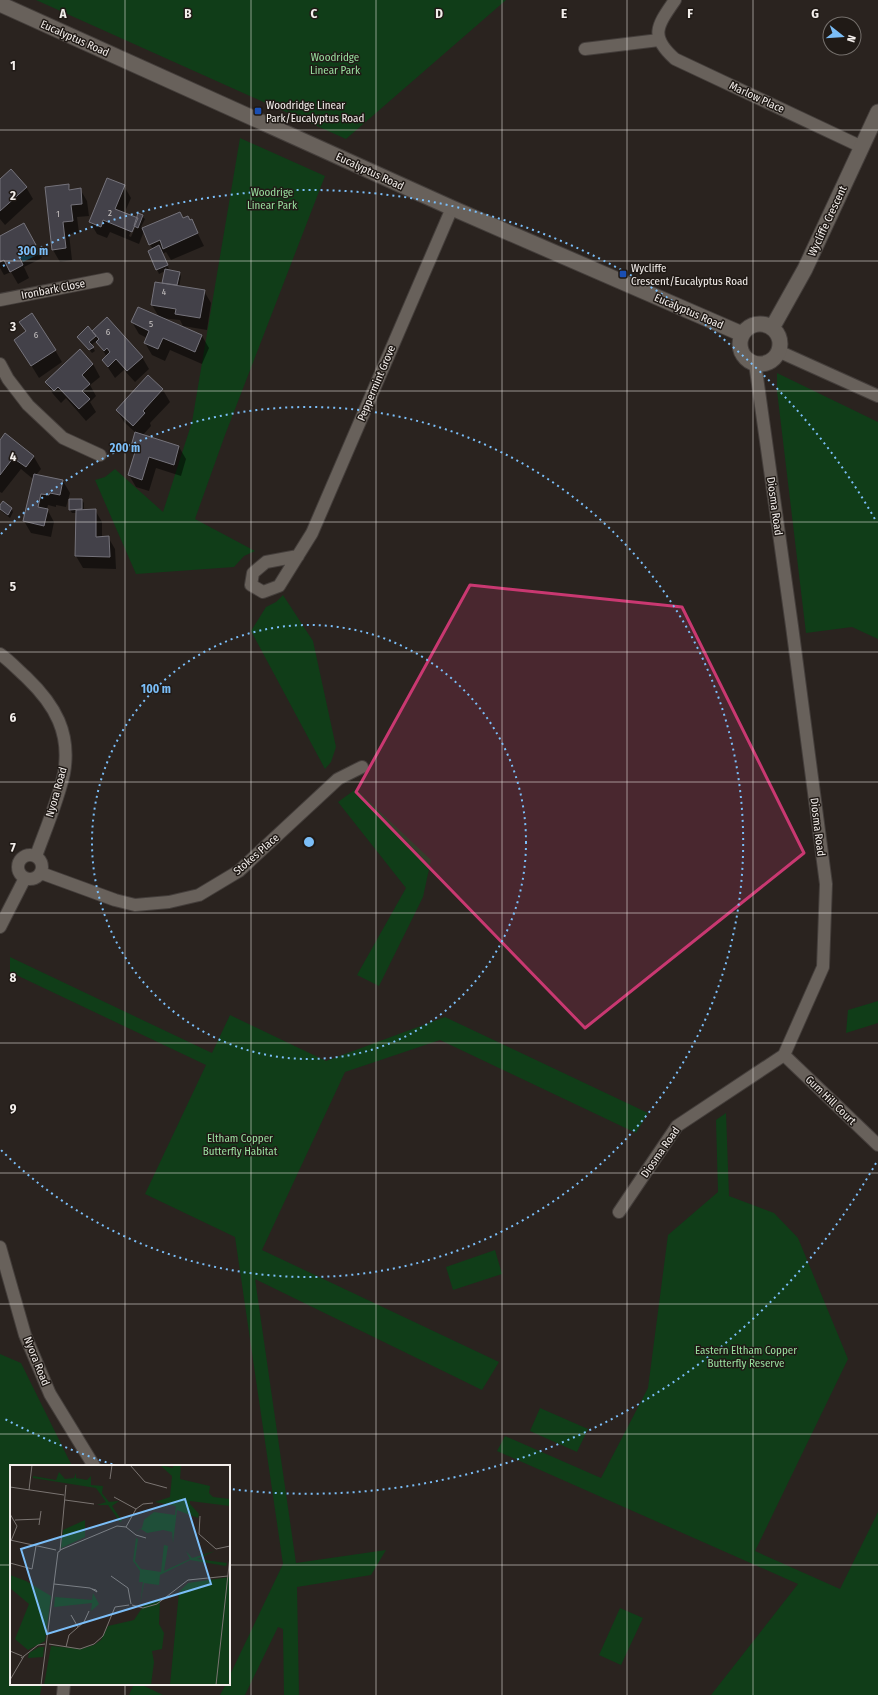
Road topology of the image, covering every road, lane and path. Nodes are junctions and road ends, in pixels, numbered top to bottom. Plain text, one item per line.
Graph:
1 (675, 0) edge
2 (0, 4) edge
3 (659, 40) junction
4 (585, 49) dead end
5 (878, 112) edge
6 (862, 147) junction
7 (452, 208) junction
8 (106, 279) dead end
9 (0, 300) edge
10 (772, 328) junction
11 (742, 334) junction
12 (778, 351) junction
13 (755, 363) junction
14 (0, 364) edge
15 (878, 396) edge
16 (100, 455) dead end
17 (298, 556) dead end
18 (0, 654) edge
19 (362, 767) dead end
20 (36, 856) junction
21 (41, 873) junction
22 (25, 878) junction
23 (0, 928) edge
24 (784, 1055) junction
25 (878, 1145) edge
26 (619, 1212) dead end
27 (0, 1247) edge
28 (93, 1465) edge
29 (64, 1685) edge
30 (63, 1695) edge

1 - 3 street
2 - 7 street, Eucalyptus Road
3 - 4 street
3 - 6 street, Marlow Place
5 - 6 street, Wycliffe Crescent
6 - 10 street, Wycliffe Crescent
7 - 11 street, Eucalyptus Road
7 - 17 street, Peppermint Grove
8 - 9 street, Ironbark Close
10 - 11 street
10 - 12 street
11 - 13 street
12 - 13 street
12 - 15 street
13 - 24 street, Diosma Road
14 - 16 street
18 - 20 street, Nyora Road
19 - 21 street, Stokes Place
20 - 21 street
20 - 22 street
21 - 22 street
22 - 23 street
24 - 25 street, Gum Hill Court
24 - 26 street, Diosma Road
27 - 28 street, Nyora Road
29 - 30 street

